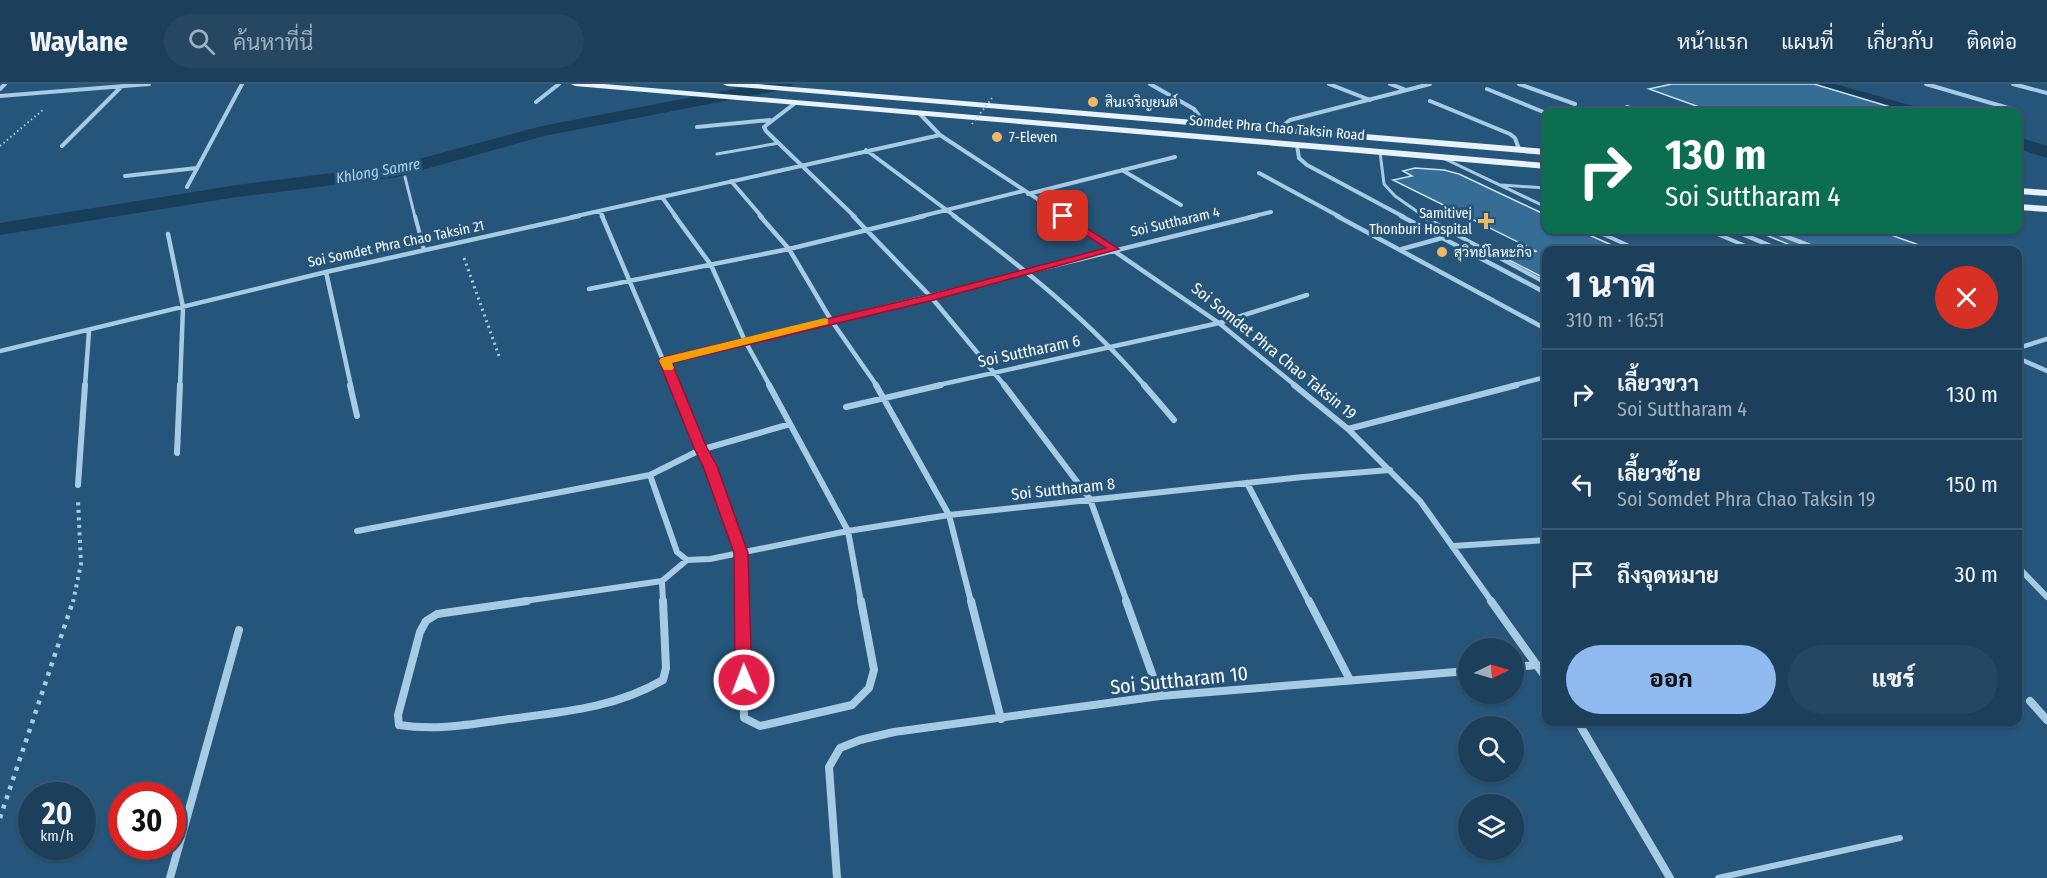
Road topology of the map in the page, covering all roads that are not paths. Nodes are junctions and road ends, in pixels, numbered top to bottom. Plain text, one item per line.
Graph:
1 (5, 84) edge
2 (149, 84) edge
3 (242, 84) edge
4 (560, 84) edge
5 (575, 84) edge
6 (727, 84) edge
7 (1150, 84) edge
8 (1329, 84) edge
9 (1390, 84) edge
10 (1430, 84) edge
11 (1519, 84) edge
12 (1926, 84) edge
13 (2013, 84) edge
14 (121, 87) junction
15 (0, 89) edge
16 (1487, 89) dead end
17 (1406, 90) junction
18 (2047, 93) edge
19 (0, 96) edge
20 (1370, 100) junction
21 (1430, 101) dead end
22 (536, 102) dead end
23 (794, 104) junction
24 (1575, 104) dead end
25 (1627, 107) dead end
26 (1630, 108) edge
27 (2008, 108) edge
28 (1542, 111) edge
29 (920, 114) junction
30 (770, 120) junction
31 (1204, 124) junction
32 (697, 127) dead end
33 (1277, 130) junction
34 (940, 135) junction
35 (779, 143) junction
36 (1297, 145) junction
37 (62, 146) dead end
38 (1519, 149) junction
39 (866, 150) junction
40 (1380, 152) junction
41 (1542, 152) edge
42 (717, 154) dead end
43 (1175, 157) dead end
44 (1441, 157) junction
45 (799, 165) junction
46 (1542, 166) edge
47 (197, 168) junction
48 (1122, 170) junction
49 (1259, 173) dead end
50 (125, 176) dead end
51 (405, 177) dead end
52 (731, 181) junction
53 (1499, 185) junction
54 (187, 187) dead end
55 (1542, 188) edge
56 (2022, 191) edge
57 (1026, 192) junction
58 (2047, 193) edge
59 (662, 197) junction
60 (1181, 205) dead end
61 (1542, 205) edge
62 (2022, 207) edge
63 (2047, 209) edge
64 (949, 210) junction
65 (600, 211) junction
66 (1271, 212) dead end
67 (869, 230) junction
68 (168, 234) dead end
69 (1603, 234) edge
70 (1717, 234) edge
71 (1742, 234) edge
72 (1779, 234) edge
73 (1443, 237) junction
74 (1629, 246) edge
75 (1746, 246) edge
76 (1771, 246) edge
77 (1811, 246) edge
78 (789, 249) junction
79 (1114, 249) junction
80 (1402, 249) junction
81 (424, 250) junction
82 (711, 266) junction
83 (1027, 271) junction
84 (326, 272) junction
85 (630, 280) junction
86 (1542, 281) edge
87 (589, 289) dead end
88 (1542, 291) edge
89 (1306, 295) dead end
90 (931, 297) junction
91 (183, 307) junction
92 (831, 320) junction
93 (1219, 323) junction
94 (1542, 327) edge
95 (89, 331) junction
96 (2047, 339) edge
97 (745, 341) junction
98 (1110, 347) junction
99 (2022, 347) edge
100 (0, 351) edge
101 (2022, 360) edge
102 (665, 361) junction
103 (2047, 371) edge
104 (994, 372) junction
105 (1542, 378) edge
106 (885, 398) junction
107 (846, 407) dead end
108 (357, 416) dead end
109 (1174, 420) dead end
110 (790, 424) junction
111 (1348, 429) junction
112 (700, 448) junction
113 (177, 453) dead end
114 (1390, 470) junction
115 (650, 475) junction
116 (1247, 483) junction
117 (78, 485) road end
118 (1090, 499) junction
119 (949, 515) junction
120 (357, 531) dead end
121 (848, 531) junction
122 (1542, 540) edge
123 (1453, 546) junction
124 (741, 553) junction
125 (687, 560) junction
126 (2022, 571) edge
127 (662, 581) junction
128 (2047, 597) edge
129 (239, 630) dead end
130 (1537, 665) junction
131 (1524, 666) edge
132 (1458, 671) edge
133 (1542, 672) edge
134 (1350, 680) junction
135 (1160, 696) junction
136 (2030, 701) dead end
137 (1001, 719) junction
138 (2047, 720) edge
139 (1580, 726) edge
140 (1900, 838) dead end
141 (170, 878) edge
142 (837, 878) edge
143 (1670, 878) edge
144 (1718, 878) edge

1 - 15 street
2 - 14 street
3 - 47 street
4 - 22 street
5 - 23 main road, Somdet Phra Chao Taksin Road
6 - 31 main road, Somdet Phra Chao Taksin Road
7 - 31 street
8 - 20 street
9 - 17 street
10 - 17 street
11 - 24 street
12 - 27 street
13 - 18 street
14 - 19 street
14 - 37 street
16 - 28 street
17 - 20 street
20 - 33 street
21 - 38 street
23 - 29 main road, Somdet Phra Chao Taksin Road
23 - 30 street
25 - 26 street
29 - 34 street, Soi Somdet Phra Chao Taksin 19
29 - 36 main road, Somdet Phra Chao Taksin Road
30 - 32 street
30 - 35 street
31 - 33 main road, Somdet Phra Chao Taksin Road
33 - 38 main road, Somdet Phra Chao Taksin Road
34 - 39 street, Soi Somdet Phra Chao Taksin 21
34 - 57 street, Soi Somdet Phra Chao Taksin 19
35 - 42 lane
35 - 45 street
36 - 40 main road, Somdet Phra Chao Taksin Road
36 - 73 street
38 - 41 main road, Somdet Phra Chao Taksin Road
39 - 45 street, Soi Somdet Phra Chao Taksin 21
39 - 64 street
40 - 44 main road, Somdet Phra Chao Taksin Road
40 - 86 lane
43 - 48 street
44 - 46 main road, Somdet Phra Chao Taksin Road
44 - 53 lane
45 - 52 street, Soi Somdet Phra Chao Taksin 21
45 - 67 street
47 - 50 street
47 - 54 street
48 - 57 street
48 - 60 street
49 - 80 street
51 - 81 lane
52 - 59 street, Soi Somdet Phra Chao Taksin 21
52 - 78 street
53 - 55 lane
53 - 61 lane
56 - 58 main road
57 - 64 street
57 - 79 street, Soi Somdet Phra Chao Taksin 19
59 - 65 street, Soi Somdet Phra Chao Taksin 21
59 - 82 street
62 - 63 main road
64 - 67 street
64 - 83 street
65 - 81 street, Soi Somdet Phra Chao Taksin 21
65 - 85 street
66 - 79 street, Soi Suttharam 4
67 - 78 street
67 - 90 street
68 - 91 street
69 - 74 lane
70 - 75 lane
71 - 76 street
72 - 77 street
73 - 80 street
73 - 88 street
78 - 82 street
78 - 92 street
79 - 83 street, Soi Suttharam 4
79 - 93 street, Soi Somdet Phra Chao Taksin 19
80 - 94 street
81 - 84 street, Soi Somdet Phra Chao Taksin 21
82 - 85 street
82 - 97 street
83 - 90 street, Soi Suttharam 4
83 - 98 street
84 - 91 street, Soi Somdet Phra Chao Taksin 21
84 - 108 street
85 - 87 street
85 - 102 street
89 - 93 street, Soi Suttharam 6
90 - 92 street, Soi Suttharam 4
90 - 104 street
91 - 95 street, Soi Somdet Phra Chao Taksin 21
91 - 113 street
92 - 97 street, Soi Suttharam 4
92 - 106 street
93 - 98 street, Soi Suttharam 6
93 - 111 street, Soi Somdet Phra Chao Taksin 19
95 - 100 street, Soi Somdet Phra Chao Taksin 21
95 - 117 street
96 - 99 street
97 - 102 street, Soi Suttharam 4
97 - 110 street
98 - 104 street, Soi Suttharam 6
98 - 109 street
101 - 103 street
102 - 112 street
104 - 106 street, Soi Suttharam 6
104 - 118 street
105 - 111 street
106 - 107 street, Soi Suttharam 6
106 - 119 street
110 - 112 street
110 - 121 street
111 - 114 street, Soi Somdet Phra Chao Taksin 19
112 - 115 street
112 - 124 street
114 - 116 street, Soi Suttharam 8
114 - 123 street, Soi Somdet Phra Chao Taksin 19
115 - 120 street
115 - 125 street
116 - 118 street, Soi Suttharam 8
116 - 134 street
118 - 119 street, Soi Suttharam 8
118 - 135 street
119 - 121 street, Soi Suttharam 8
119 - 137 street
121 - 124 street, Soi Suttharam 8
121 - 124 street
122 - 123 street
123 - 130 street, Soi Somdet Phra Chao Taksin 19
124 - 125 street, Soi Suttharam 8
125 - 127 street
126 - 128 street
127 - 127 street
129 - 141 street
130 - 131 street
130 - 133 street, Soi Somdet Phra Chao Taksin 19
132 - 134 street, Soi Suttharam 10
134 - 135 street, Soi Suttharam 10
135 - 137 street, Soi Suttharam 10
136 - 138 street
137 - 142 street, Soi Suttharam 10
139 - 143 street
140 - 144 lane

